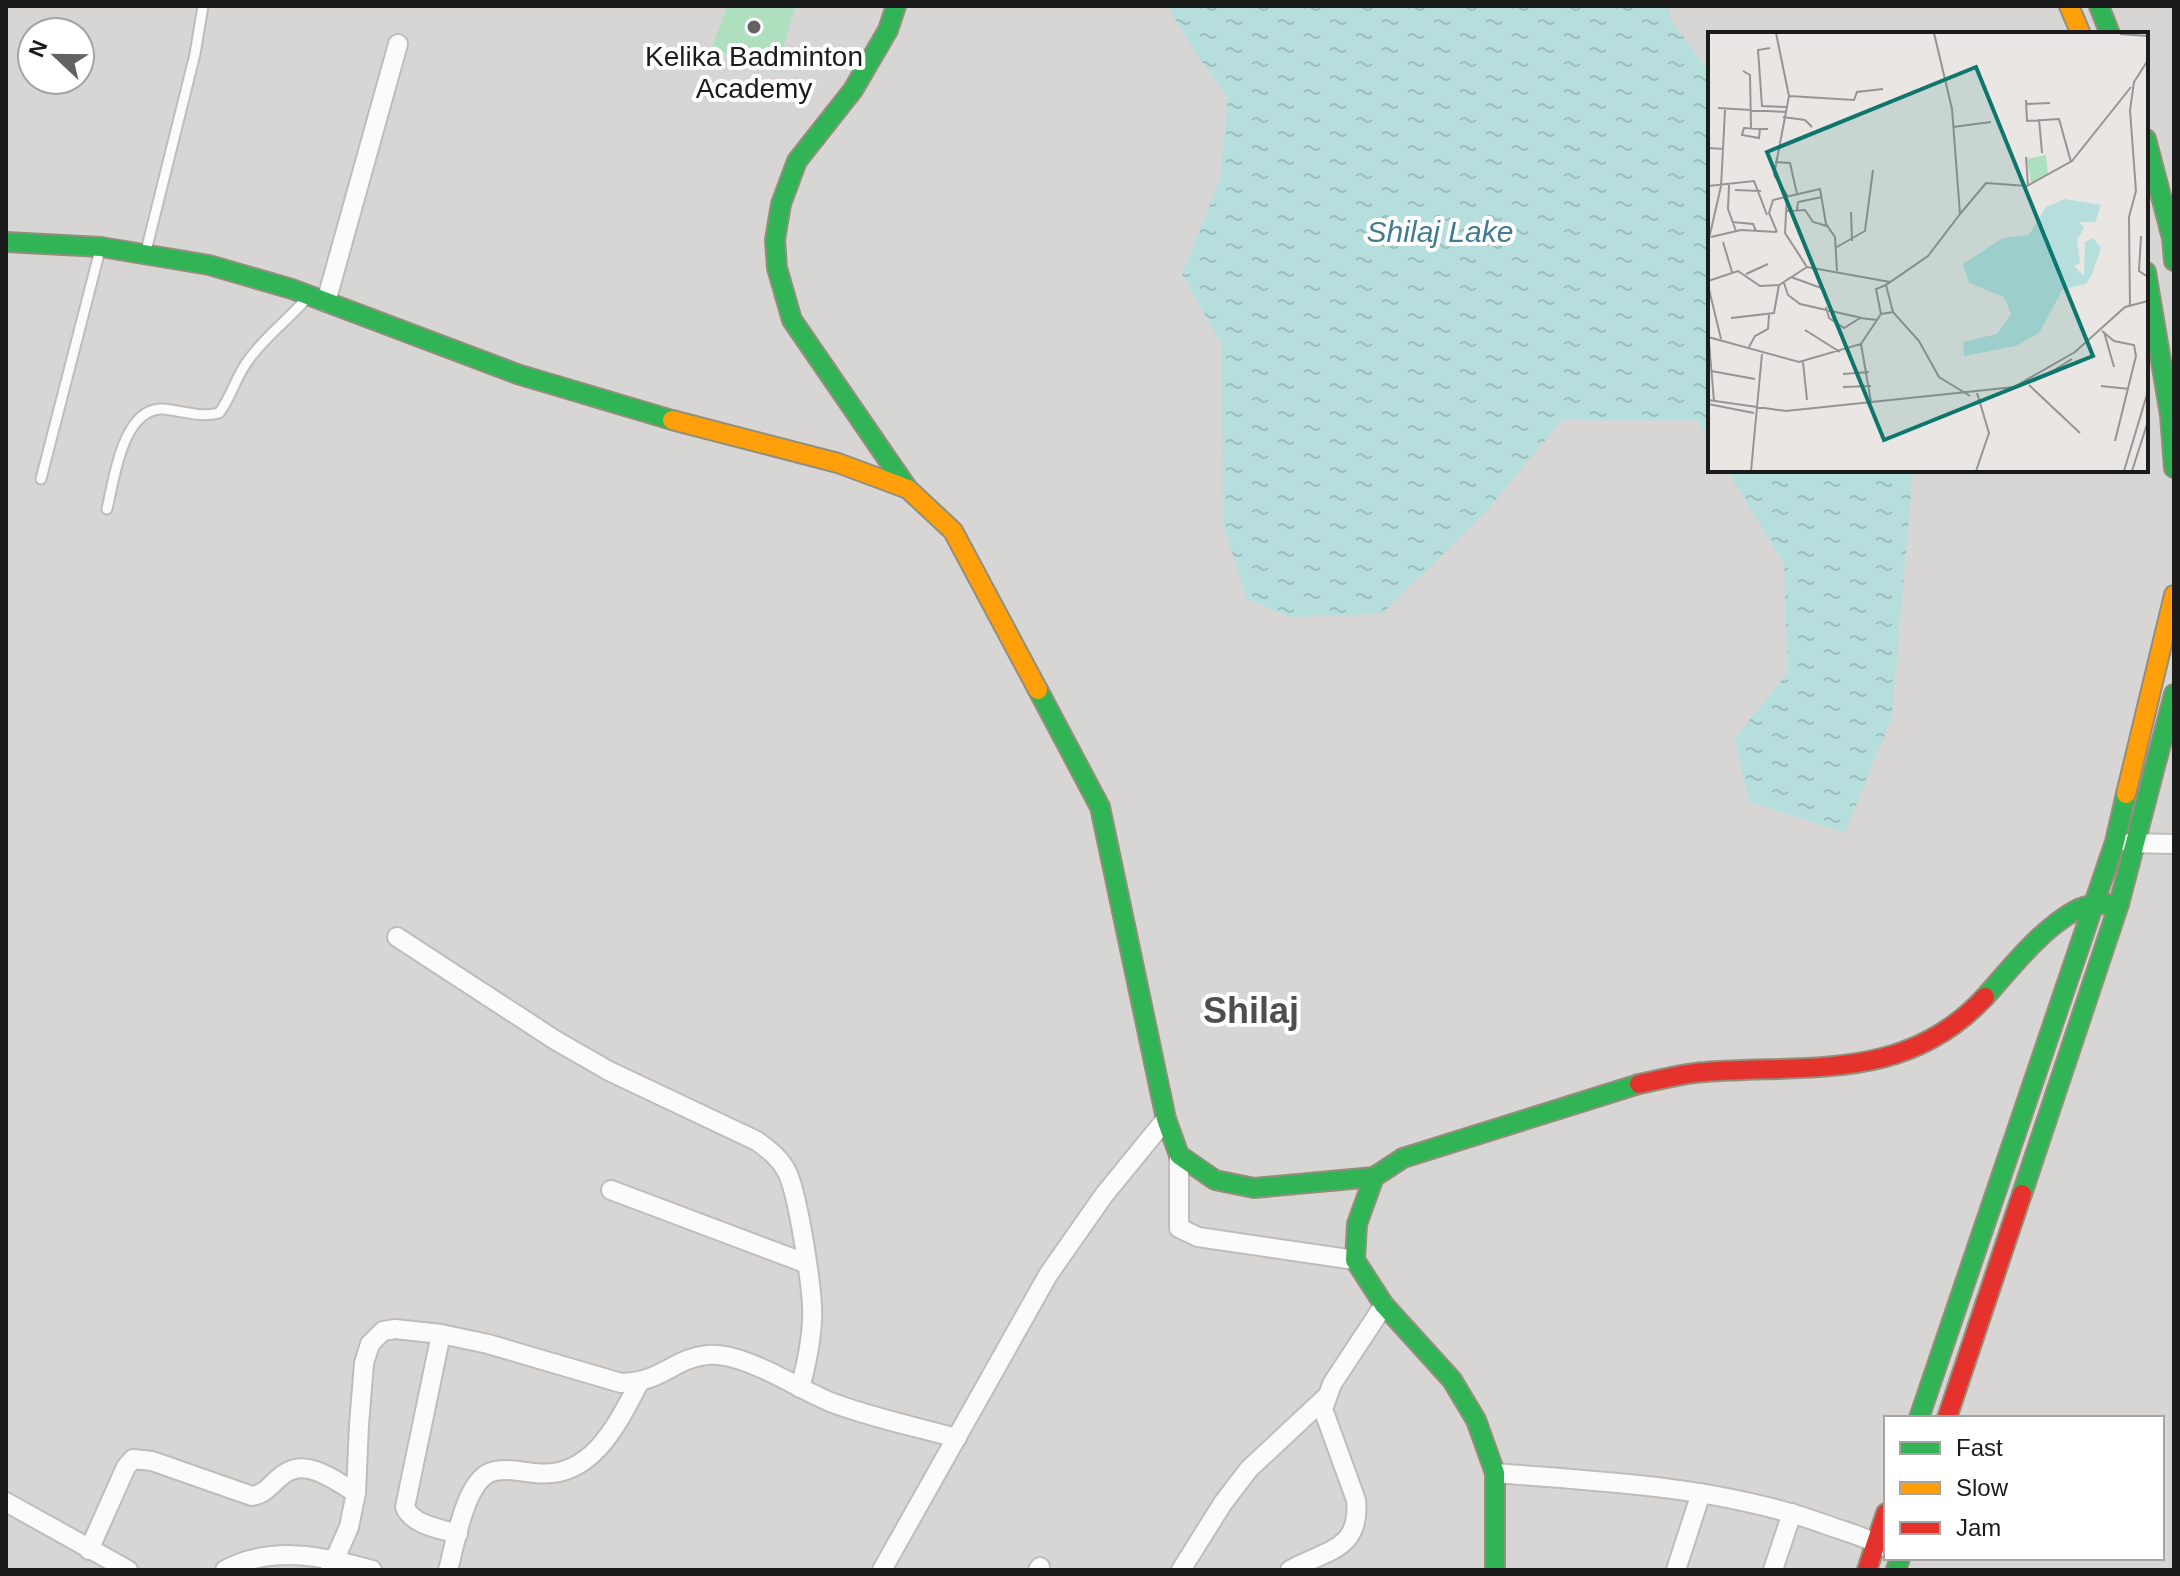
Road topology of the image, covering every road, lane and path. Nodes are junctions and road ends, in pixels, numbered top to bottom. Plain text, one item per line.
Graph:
1 (203, 6) edge
2 (896, 6) edge
3 (2069, 6) edge
4 (2099, 6) edge
5 (2080, 32) edge
6 (2109, 32) edge
7 (398, 44) dead end
8 (2148, 147) edge
9 (6, 242) edge
10 (101, 247) junction
11 (145, 254) junction
12 (2174, 261) edge
13 (2148, 284) edge
14 (318, 299) junction
15 (2174, 468) edge
16 (41, 479) dead end
17 (908, 489) junction
18 (107, 509) dead end
19 (2174, 595) edge
20 (2174, 694) edge
21 (2115, 842) junction
22 (2137, 843) junction
23 (2174, 844) edge
24 (2094, 904) junction
25 (2119, 904) junction
26 (397, 937) dead end
27 (1166, 1119) junction
28 (1179, 1155) junction
29 (1374, 1177) junction
30 (611, 1190) dead end
31 (1355, 1260) junction
32 (805, 1263) junction
33 (1384, 1305) junction
34 (441, 1334) junction
35 (639, 1383) junction
36 (800, 1388) junction
37 (1325, 1398) junction
38 (1920, 1416) edge
39 (1948, 1416) edge
40 (957, 1438) junction
41 (1495, 1473) junction
42 (356, 1493) junction
43 (1701, 1493) junction
44 (6, 1502) edge
45 (1792, 1513) junction
46 (1884, 1526) edge
47 (458, 1534) junction
48 (1881, 1546) edge
49 (89, 1550) junction
50 (332, 1565) edge
51 (128, 1570) edge
52 (225, 1570) edge
53 (372, 1570) edge
54 (448, 1570) edge
55 (882, 1570) edge
56 (1181, 1570) edge
57 (1290, 1570) edge
58 (1495, 1570) edge
59 (1676, 1570) edge
60 (1773, 1570) edge
61 (1867, 1570) edge

1 - 11 lane
2 - 17 street
3 - 5 street
4 - 6 street
7 - 14 street
8 - 12 street
9 - 10 street
10 - 11 street
10 - 16 lane
11 - 14 street
13 - 15 street
14 - 17 street
14 - 18 lane
17 - 27 street
19 - 21 street
20 - 22 street
21 - 22 street
21 - 24 street
22 - 23 street
22 - 25 street
24 - 25 street
24 - 29 street
24 - 38 street
25 - 39 street
26 - 32 street
27 - 28 street
27 - 40 street
28 - 29 street
28 - 31 street
29 - 31 street
30 - 32 street
31 - 33 street
32 - 36 street
33 - 37 street
33 - 41 street
34 - 35 street
34 - 42 street
34 - 47 street
35 - 36 street
35 - 47 street
36 - 40 street
37 - 56 street
37 - 57 street
40 - 55 street
41 - 43 street
41 - 58 street
42 - 49 street
42 - 50 street
43 - 45 street
43 - 59 street
44 - 49 street
45 - 48 street
45 - 60 street
46 - 48 street
47 - 54 street
48 - 61 street
49 - 51 street
50 - 52 street
50 - 53 street

